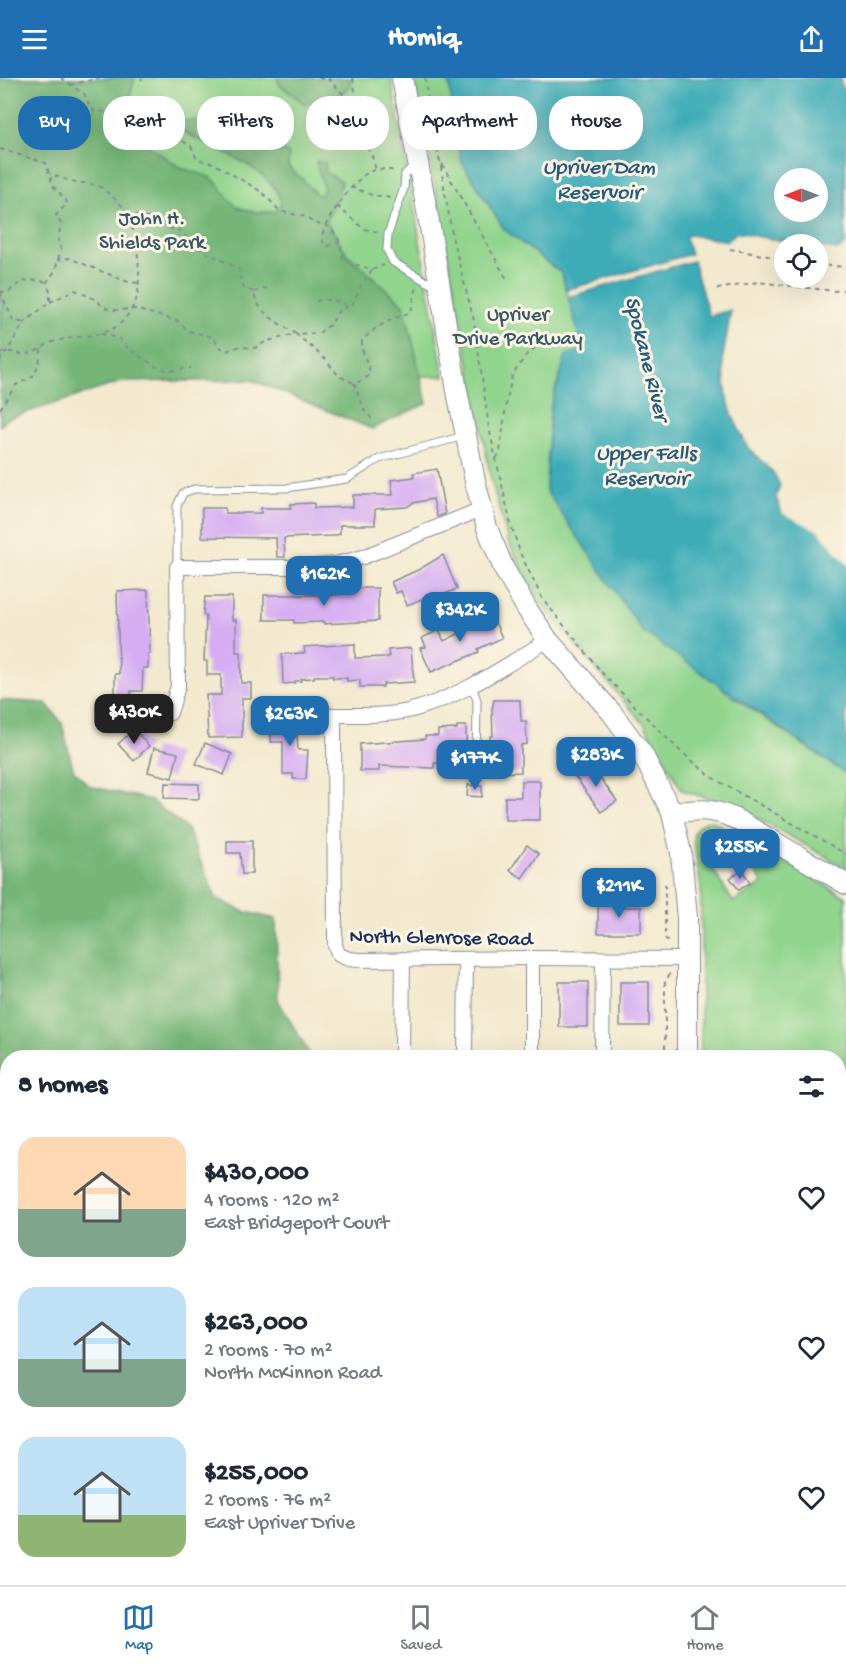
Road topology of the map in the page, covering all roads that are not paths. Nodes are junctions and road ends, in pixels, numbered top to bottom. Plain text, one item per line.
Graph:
1 (402, 78) edge
2 (411, 168) junction
3 (440, 290) junction
4 (466, 436) junction
5 (482, 509) junction
6 (177, 567) junction
7 (548, 640) junction
8 (471, 684) junction
9 (170, 713) dead end
10 (476, 773) dead end
11 (672, 813) junction
12 (846, 884) edge
13 (532, 958) junction
14 (403, 959) junction
15 (466, 959) junction
16 (603, 959) junction
17 (679, 965) junction
18 (402, 1050) edge
19 (465, 1050) edge
20 (532, 1050) edge
21 (602, 1050) edge
22 (686, 1050) edge

1 - 2 main road
2 - 3 main road
2 - 3 lane
3 - 4 main road
4 - 5 main road
4 - 6 lane
5 - 6 street
5 - 7 main road
6 - 9 street
7 - 8 street
7 - 11 main road
8 - 10 lane
8 - 14 street, North Glenrose Road
11 - 12 main road
11 - 17 main road
13 - 15 street, North Glenrose Road
13 - 16 street, North Glenrose Road
13 - 20 street
14 - 15 street, North Glenrose Road
14 - 18 street
15 - 19 street
16 - 17 street, North Glenrose Road
16 - 21 street
17 - 22 main road

